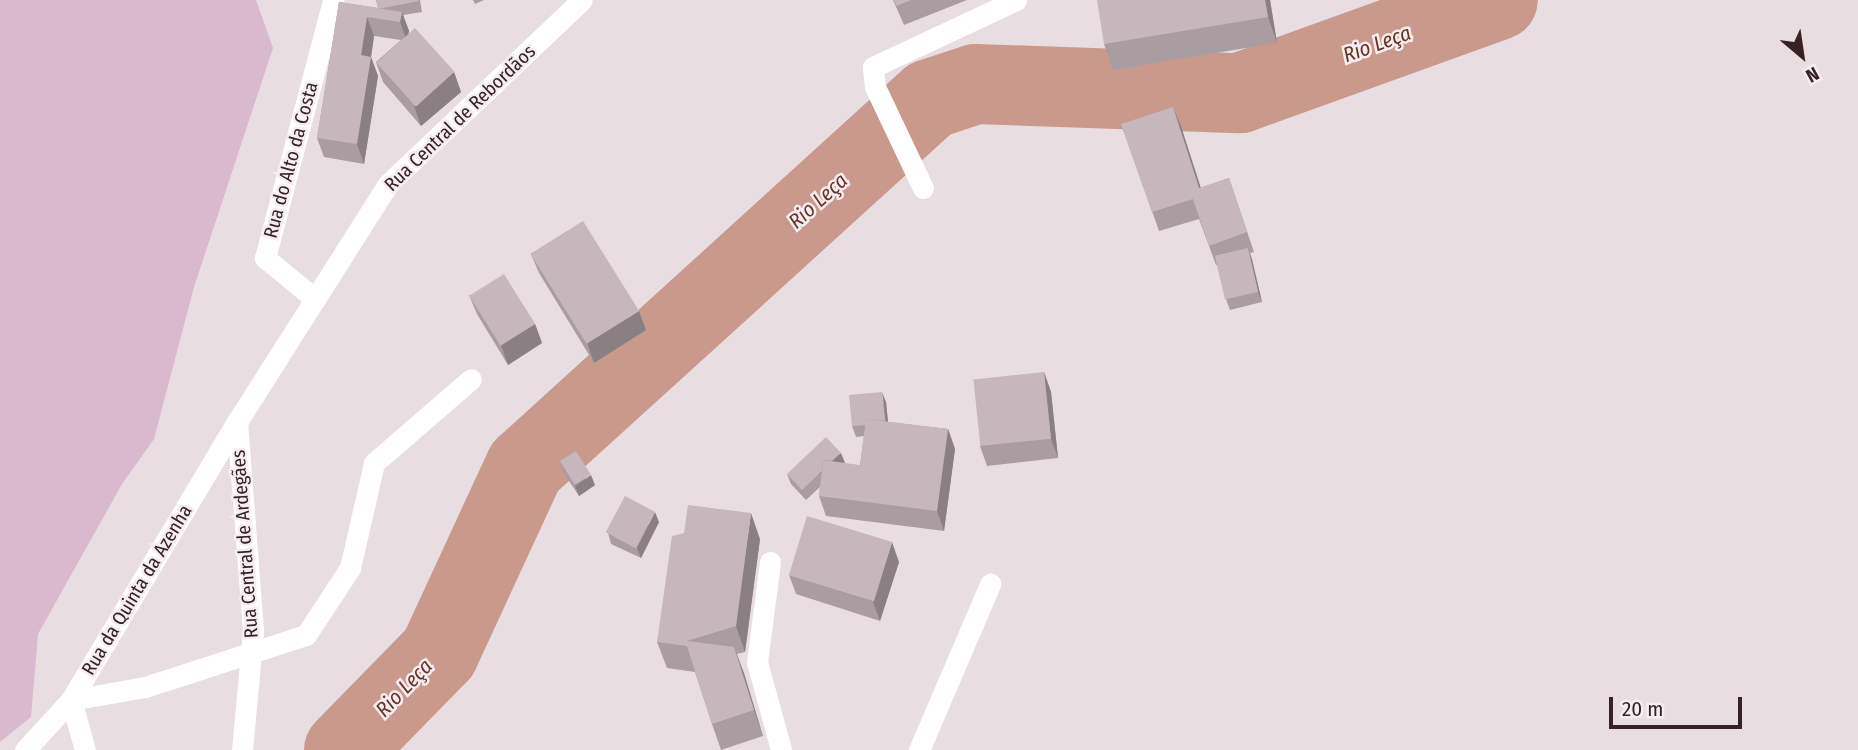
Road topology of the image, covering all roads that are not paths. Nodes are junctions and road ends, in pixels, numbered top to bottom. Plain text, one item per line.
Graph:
1 (333, 0) edge
2 (582, 0) edge
3 (1016, 0) edge
4 (923, 188) dead end
5 (315, 299) junction
6 (471, 379) dead end
7 (237, 422) junction
8 (770, 562) dead end
9 (990, 584) dead end
10 (71, 701) junction
11 (25, 750) edge
12 (85, 750) edge
13 (242, 750) edge
14 (781, 750) edge
15 (919, 750) edge

1 - 5 street, Rua do Alto da Costa
2 - 5 street, Rua Central de Rebordãos
3 - 4 street
5 - 7 street, Rua Central de Rebordãos
6 - 10 street
7 - 10 street, Rua da Quinta da Azenha
7 - 13 street, Rua Central de Ardegães, bridge
8 - 14 street
9 - 15 street
10 - 11 street, Rua da Quinta da Azenha
10 - 12 street

